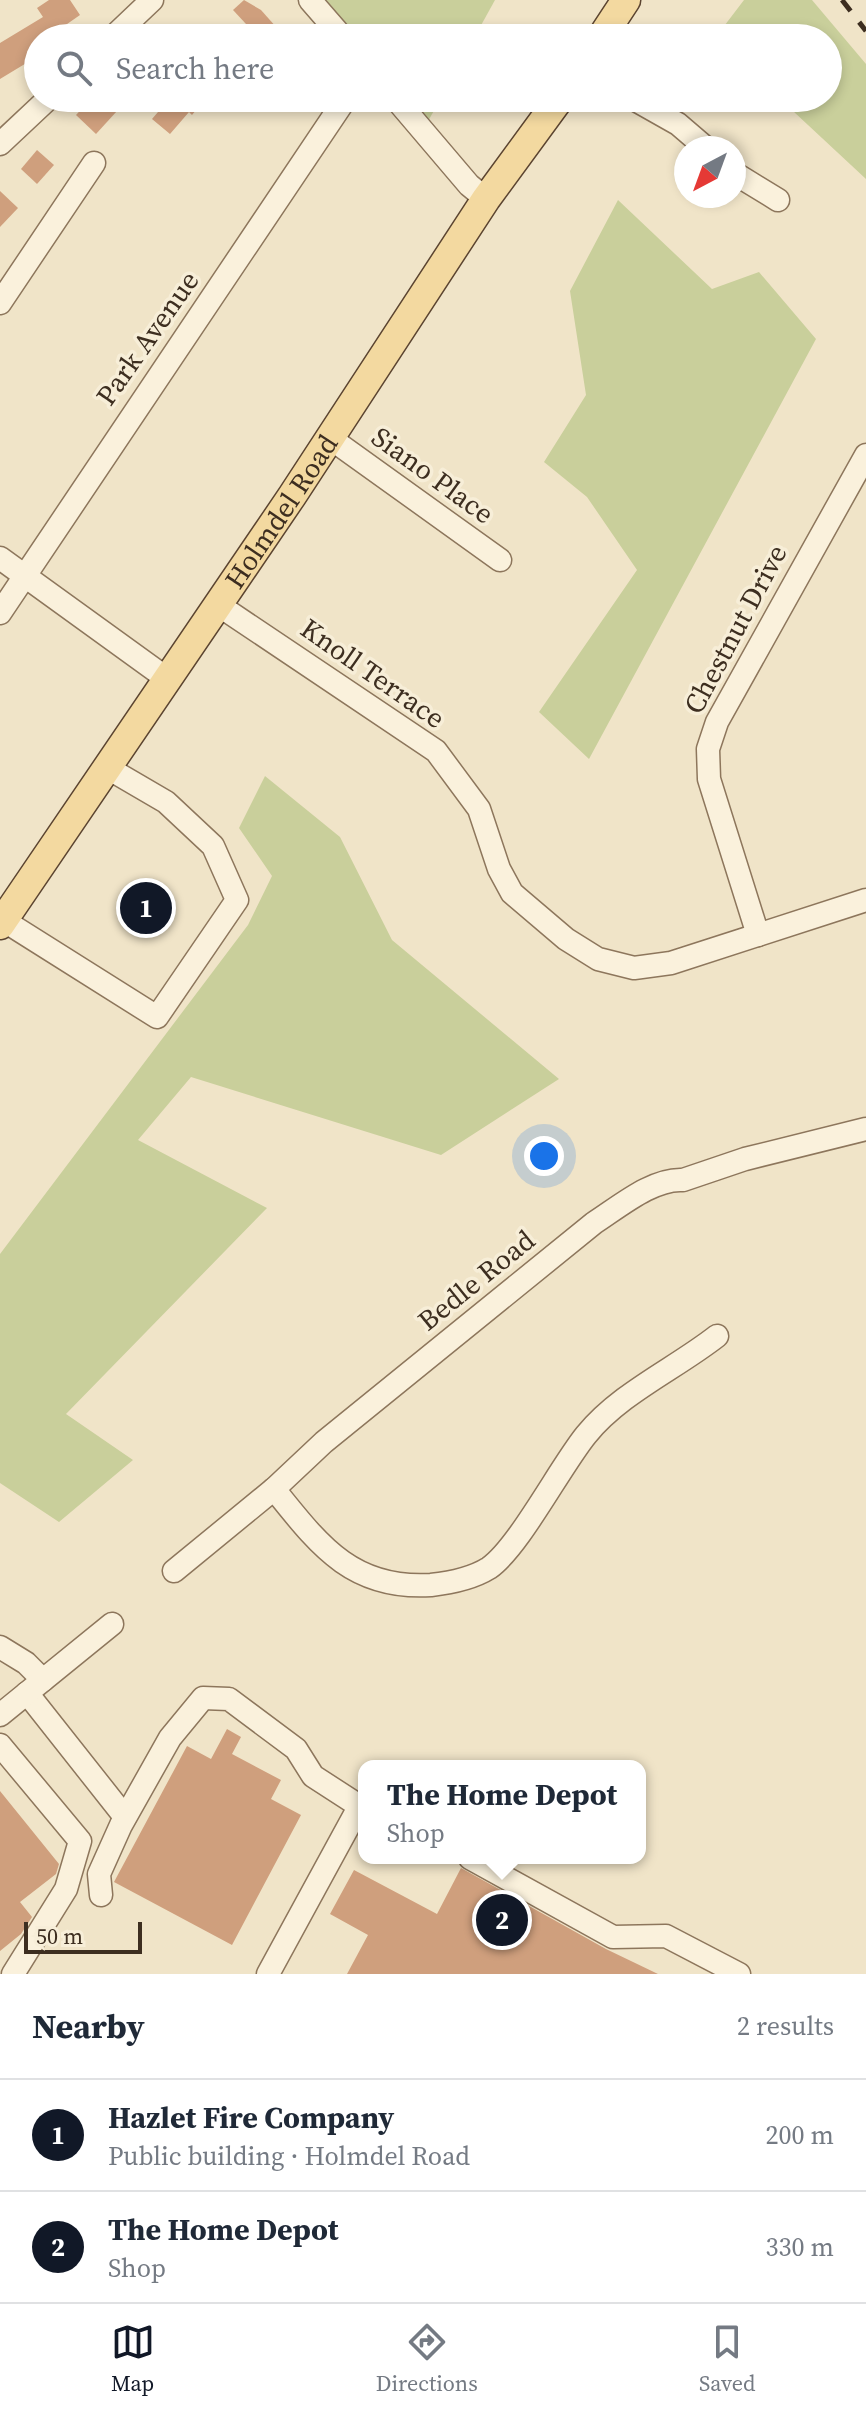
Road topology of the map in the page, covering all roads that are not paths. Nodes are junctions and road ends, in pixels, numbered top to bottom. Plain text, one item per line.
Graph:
1 (152, 0) edge
2 (310, 0) edge
3 (626, 0) edge
4 (127, 24) edge
5 (331, 24) edge
6 (610, 24) edge
7 (34, 112) edge
8 (337, 112) edge
9 (408, 112) edge
10 (550, 112) edge
11 (657, 112) edge
12 (692, 136) edge
13 (0, 144) edge
14 (94, 163) dead end
15 (746, 180) edge
16 (486, 199) junction
17 (778, 200) dead end
18 (0, 303) edge
19 (330, 438) junction
20 (866, 455) edge
21 (0, 558) edge
22 (500, 560) dead end
23 (25, 576) junction
24 (217, 604) junction
25 (0, 613) edge
26 (166, 678) junction
27 (106, 767) junction
28 (866, 900) edge
29 (2, 922) edge
30 (758, 935) junction
31 (866, 1129) edge
32 (717, 1336) dead end
33 (274, 1489) junction
34 (174, 1571) dead end
35 (112, 1624) dead end
36 (0, 1647) edge
37 (35, 1687) junction
38 (0, 1715) edge
39 (3, 1755) edge
40 (358, 1806) edge
41 (358, 1813) edge
42 (125, 1817) junction
43 (481, 1864) edge
44 (101, 1895) dead end
45 (13, 1974) edge
46 (268, 1974) edge
47 (739, 1974) edge

1 - 4 street
2 - 5 street
3 - 6 main road
7 - 13 street
8 - 23 street, Park Avenue
9 - 16 street
10 - 16 main road, Holmdel Road
11 - 12 street
14 - 18 street
15 - 17 street
16 - 19 main road, Holmdel Road
19 - 22 street, Siano Place
19 - 24 main road, Holmdel Road
20 - 30 street, Chestnut Drive
21 - 23 street
23 - 25 street, Park Avenue
23 - 26 street
24 - 26 main road, Holmdel Road
24 - 30 street, Knoll Terrace
26 - 27 main road, Holmdel Road
27 - 29 main road, Holmdel Road
27 - 29 street
28 - 30 street, Knoll Terrace
31 - 33 street, Bedle Road
32 - 33 street
33 - 34 street, Bedle Road
35 - 37 street
36 - 37 street
37 - 38 street
37 - 42 street
39 - 45 street
40 - 42 street
41 - 46 street
42 - 44 street
43 - 47 street

